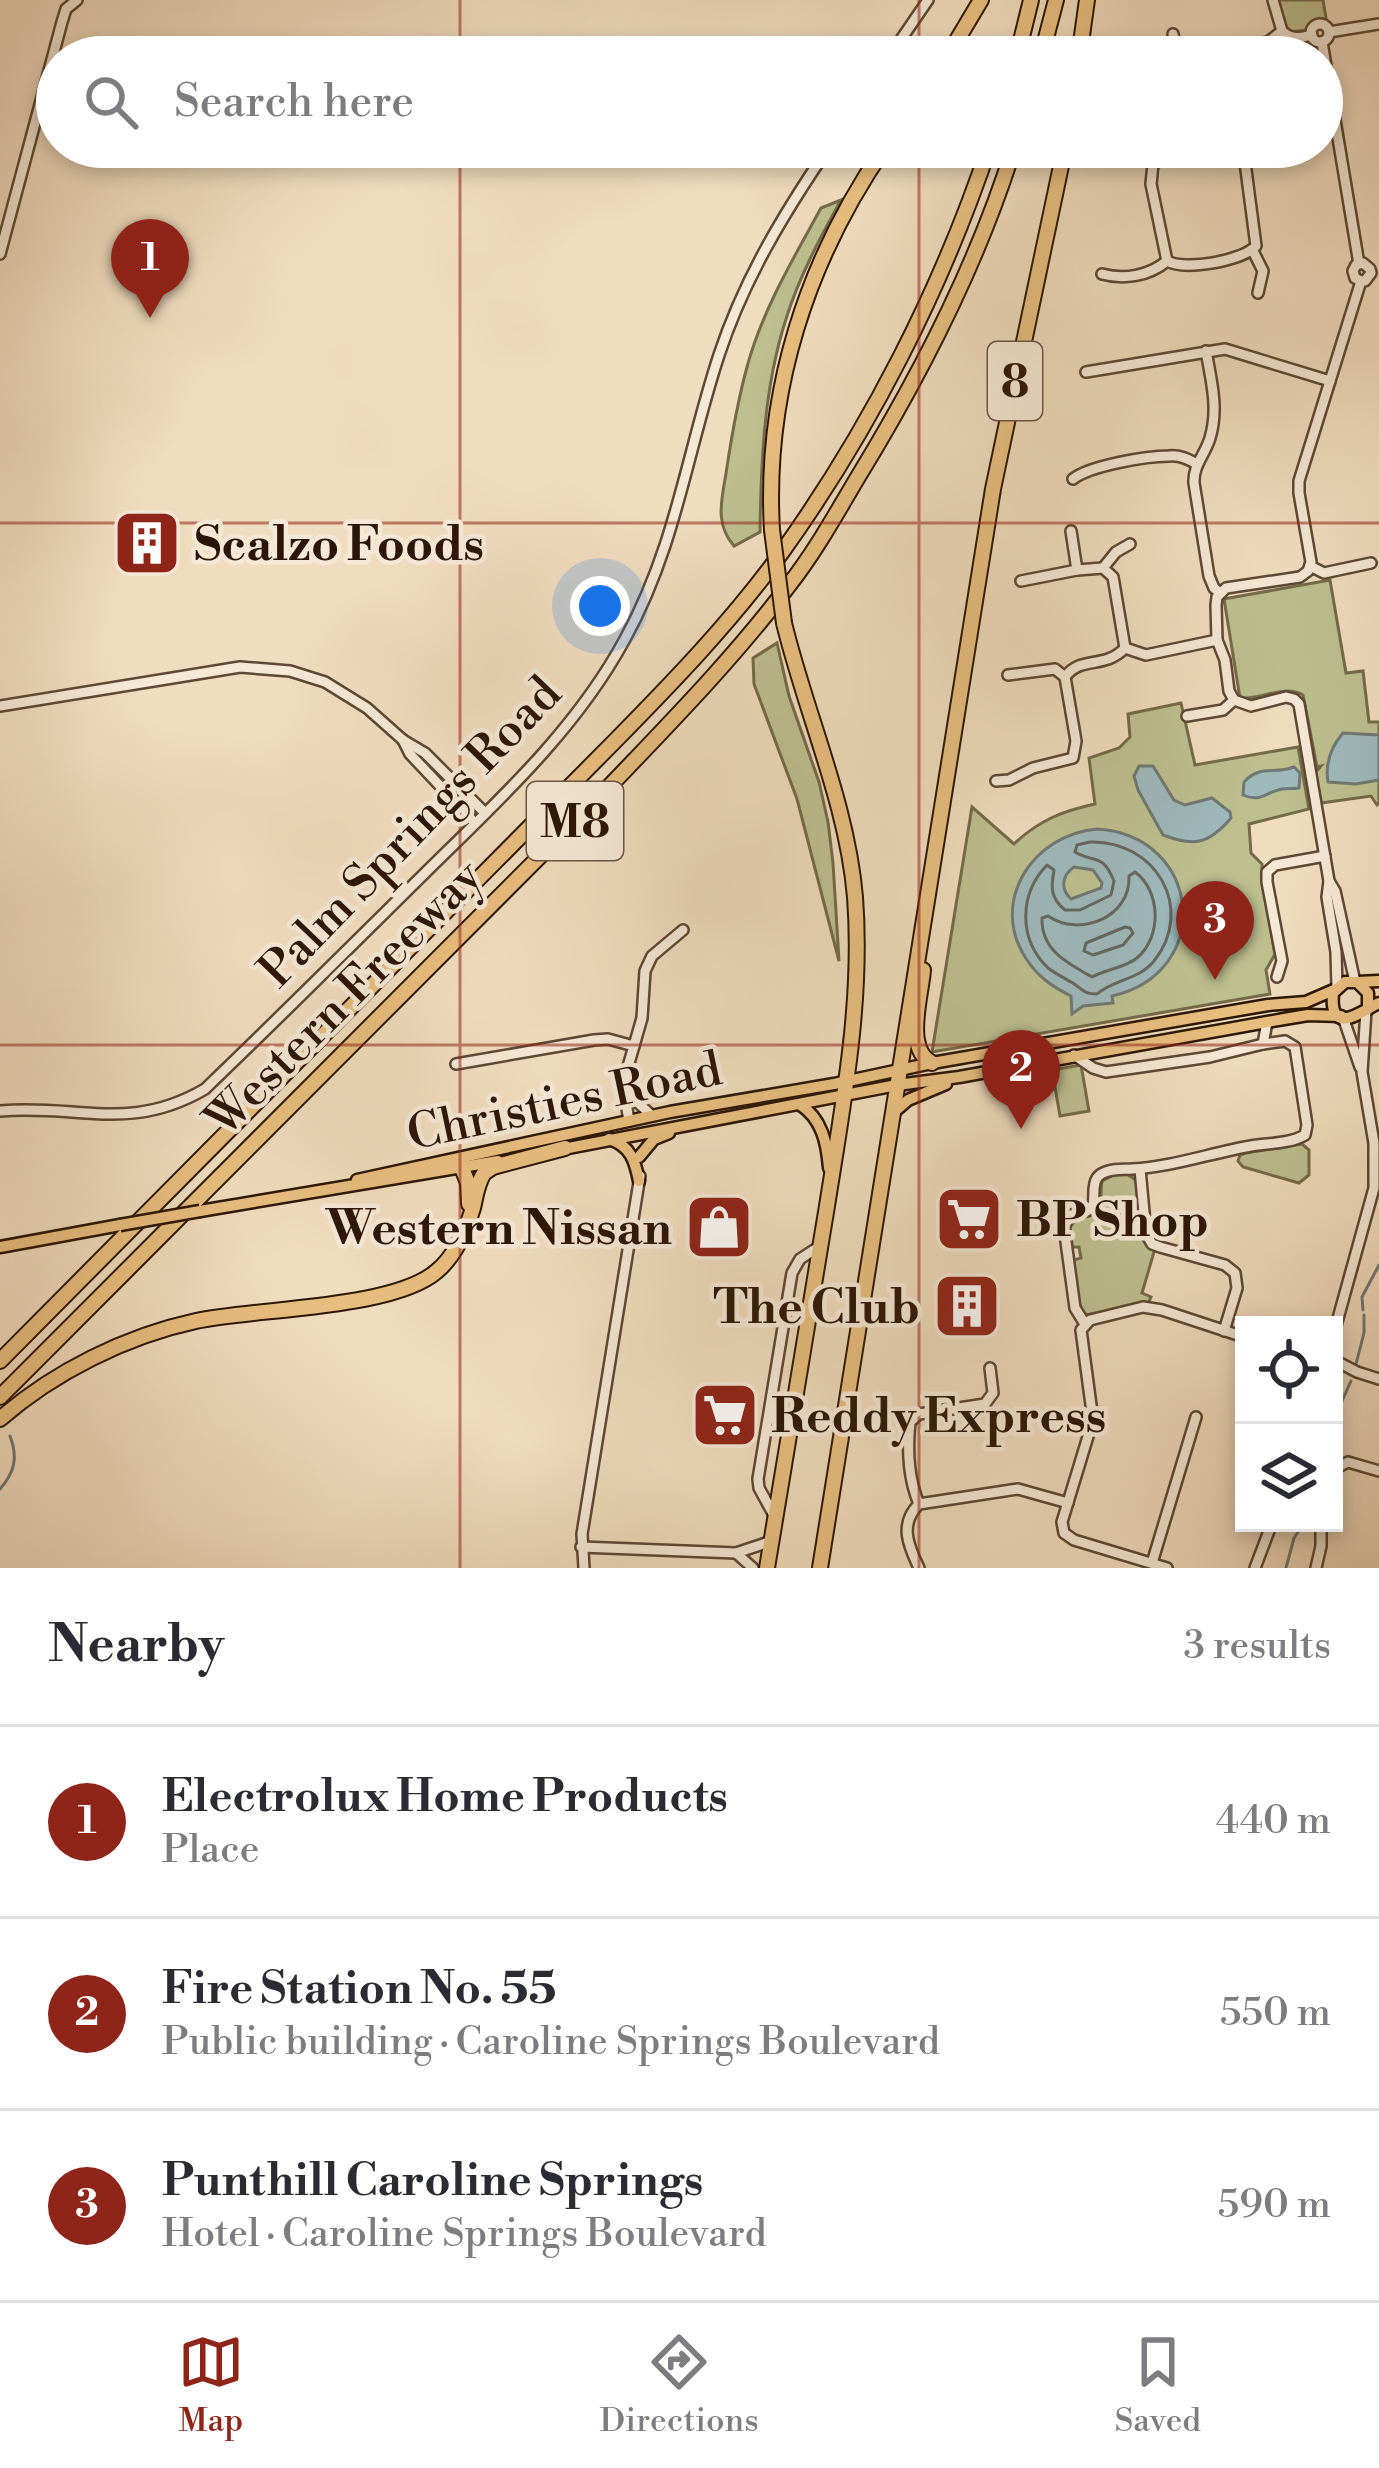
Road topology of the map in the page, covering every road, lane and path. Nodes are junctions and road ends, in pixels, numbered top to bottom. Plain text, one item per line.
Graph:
1 (77, 0) edge
2 (928, 0) edge
3 (981, 0) edge
4 (1031, 0) edge
5 (1056, 0) edge
6 (1087, 0) edge
7 (1273, 0) edge
8 (1379, 24) edge
9 (1282, 32) junction
10 (58, 36) edge
11 (903, 36) edge
12 (960, 36) edge
13 (1022, 36) edge
14 (1047, 36) edge
15 (1082, 36) edge
16 (1276, 36) edge
17 (1290, 36) edge
18 (1321, 36) edge
19 (36, 119) edge
20 (816, 168) edge
21 (871, 168) edge
22 (982, 168) edge
23 (1006, 168) edge
24 (1061, 168) edge
25 (1153, 168) edge
26 (1246, 168) edge
27 (1343, 168) edge
28 (1253, 251) junction
29 (0, 254) edge
30 (1167, 261) junction
31 (1359, 264) junction
32 (1102, 274) dead end
33 (1375, 275) edge
34 (1360, 281) junction
35 (1258, 293) dead end
36 (1206, 351) junction
37 (1087, 372) dead end
38 (1330, 381) junction
39 (1197, 464) junction
40 (1073, 479) dead end
41 (1071, 531) dead end
42 (1130, 544) dead end
43 (1377, 552) edge
44 (1310, 566) junction
45 (1103, 568) junction
46 (1375, 568) edge
47 (1077, 570) junction
48 (1021, 581) dead end
49 (1220, 592) junction
50 (1217, 640) junction
51 (1125, 648) junction
52 (1008, 675) dead end
53 (1065, 677) junction
54 (1234, 700) junction
55 (0, 706) edge
56 (1187, 716) dead end
57 (403, 740) junction
58 (996, 782) dead end
59 (485, 813) junction
60 (475, 823) junction
61 (1325, 856) junction
62 (1329, 880) junction
63 (925, 905) junction
64 (683, 930) dead end
65 (1277, 977) dead end
66 (1356, 982) junction
67 (1379, 982) edge
68 (1336, 988) junction
69 (1371, 1007) edge
70 (1342, 1017) junction
71 (1177, 1021) junction
72 (1267, 1022) junction
73 (1179, 1036) junction
74 (1263, 1044) junction
75 (1039, 1045) junction
76 (634, 1046) junction
77 (1074, 1055) junction
78 (1042, 1060) junction
79 (932, 1063) junction
80 (456, 1064) dead end
81 (1362, 1072) junction
82 (625, 1076) junction
83 (899, 1077) junction
84 (959, 1077) junction
85 (846, 1089) junction
86 (799, 1104) junction
87 (0, 1111) edge
88 (892, 1113) junction
89 (653, 1116) junction
90 (712, 1120) junction
91 (630, 1128) junction
92 (609, 1139) junction
93 (566, 1148) junction
94 (639, 1157) junction
95 (462, 1168) junction
96 (1140, 1168) junction
97 (376, 1175) junction
98 (640, 1181) junction
99 (830, 1187) junction
100 (296, 1195) junction
101 (468, 1221) junction
102 (820, 1246) junction
103 (0, 1247) edge
104 (1337, 1316) edge
105 (1085, 1324) junction
106 (1224, 1331) junction
107 (1235, 1334) edge
108 (0, 1361) edge
109 (1343, 1365) edge
110 (990, 1368) dead end
111 (1343, 1371) edge
112 (1357, 1372) junction
113 (1379, 1379) edge
114 (0, 1397) edge
115 (1196, 1417) dead end
116 (0, 1419) edge
117 (1343, 1465) edge
118 (1379, 1471) edge
119 (1068, 1502) junction
120 (919, 1504) junction
121 (776, 1519) junction
122 (1269, 1532) edge
123 (1321, 1532) edge
124 (772, 1541) junction
125 (581, 1547) junction
126 (736, 1553) junction
127 (1152, 1563) junction
128 (1259, 1565) edge
129 (584, 1568) edge
130 (753, 1568) edge
131 (767, 1568) edge
132 (820, 1568) edge
133 (919, 1568) edge
134 (1167, 1568) edge
135 (1315, 1568) edge

1 - 10 street
2 - 11 street
3 - 12 highway
4 - 13 highway
5 - 14 highway
6 - 15 highway
7 - 9 street
8 - 18 street
9 - 16 street
9 - 17 street
19 - 29 street
20 - 59 street, Palm Springs Road
21 - 85 highway, bridge
22 - 108 highway, Western Freeway / M8
23 - 114 highway, Western Freeway / M8
24 - 63 highway, 8
25 - 30 street
26 - 28 street
27 - 31 street
28 - 30 street
28 - 35 street
30 - 32 street
31 - 33 street
31 - 34 street
33 - 34 street
34 - 38 street
36 - 37 street
36 - 38 street
36 - 39 street
38 - 44 street
39 - 40 street
39 - 49 street
41 - 47 street
42 - 45 street
43 - 46 street
44 - 46 street
44 - 49 street
45 - 47 street
45 - 51 street
47 - 48 street
49 - 50 street
50 - 51 street
50 - 54 street
51 - 53 street
52 - 53 street
53 - 58 street
54 - 56 street
54 - 61 street
55 - 57 street
57 - 59 street
57 - 60 street
59 - 60 street, Palm Springs Road
60 - 87 street, Palm Springs Road
61 - 62 street
61 - 65 street
62 - 66 street
62 - 68 street
63 - 79 highway
63 - 83 highway, 8
64 - 76 street
66 - 67 main road
66 - 68 main road
66 - 69 main road
68 - 70 main road
68 - 71 main road
69 - 70 main road
69 - 81 street
70 - 72 main road
70 - 81 street
71 - 73 main road
71 - 75 main road
72 - 73 main road
72 - 74 street
73 - 77 main road
74 - 77 street
74 - 96 street
75 - 78 main road
75 - 79 main road
76 - 80 street
76 - 82 street
77 - 78 main road
78 - 84 main road
79 - 83 main road
81 - 104 street
82 - 89 street
82 - 91 street
83 - 84 main road
83 - 85 main road
83 - 88 highway, 8
84 - 88 main road
85 - 86 main road, Christies Road
85 - 89 main road, Christies Road
85 - 99 highway
86 - 90 main road, Christies Road
86 - 99 main road
88 - 132 highway, 8
89 - 91 main road, Christies Road
90 - 91 main road, Christies Road
90 - 94 main road
91 - 92 main road, Christies Road
91 - 94 street
91 - 97 main road, Christies Road
92 - 93 main road, Christies Road
92 - 98 main road
93 - 95 main road, Christies Road
93 - 101 highway
94 - 98 street
95 - 97 main road
95 - 100 main road, Christies Road
95 - 101 highway
96 - 105 street
96 - 106 street
97 - 100 main road, Christies Road
98 - 125 street
99 - 102 highway
100 - 103 main road, Christies Road, bridge
101 - 116 highway
102 - 121 highway
102 - 121 street
105 - 106 street
105 - 119 street
106 - 107 street
109 - 112 street
110 - 120 street
111 - 112 street
112 - 113 street
115 - 127 street
117 - 118 street
119 - 120 street
119 - 127 street
120 - 133 street
121 - 124 highway
122 - 128 street
123 - 135 street
124 - 126 street
124 - 131 highway
125 - 126 street
125 - 129 street
126 - 130 street
127 - 134 street

